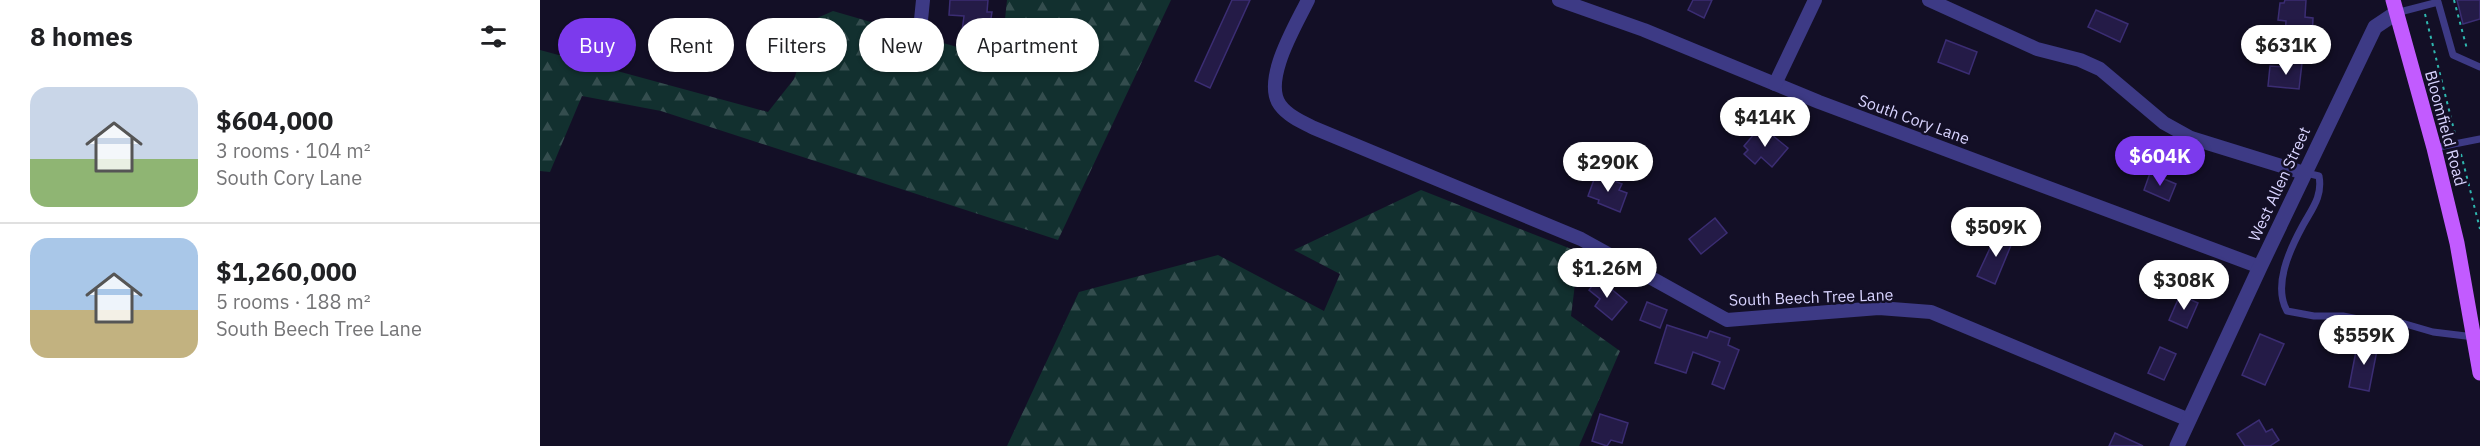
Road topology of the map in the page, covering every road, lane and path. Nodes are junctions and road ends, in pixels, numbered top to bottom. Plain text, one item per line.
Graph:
1 (923, 0) edge
2 (1308, 0) edge
3 (1559, 0) edge
4 (1815, 0) edge
5 (1929, 0) edge
6 (2454, 0) edge
7 (2394, 6) edge
8 (2423, 6) junction
9 (921, 18) edge
10 (2471, 63) junction
11 (2480, 68) edge
12 (1775, 84) junction
13 (2480, 139) edge
14 (2458, 143) junction
15 (2434, 148) junction
16 (2304, 173) junction
17 (2480, 229) edge
18 (2260, 267) junction
19 (2474, 337) junction
20 (2480, 371) edge
21 (2189, 420) junction
22 (2177, 446) edge

1 - 9 street
2 - 21 street, South Beech Tree Lane
3 - 12 street, South Cory Lane
4 - 12 street
5 - 16 street
6 - 10 path
7 - 8 lane
7 - 15 main road, Bloomfield Road
7 - 16 street, West Allen Street
8 - 10 lane
8 - 14 path
10 - 11 lane
12 - 18 street, South Cory Lane
13 - 14 lane
14 - 15 lane
14 - 17 path
15 - 19 main road, Bloomfield Road
16 - 18 street, West Allen Street
16 - 19 lane
18 - 21 street, West Allen Street
19 - 20 main road, Bloomfield Road
21 - 22 street, West Allen Street

